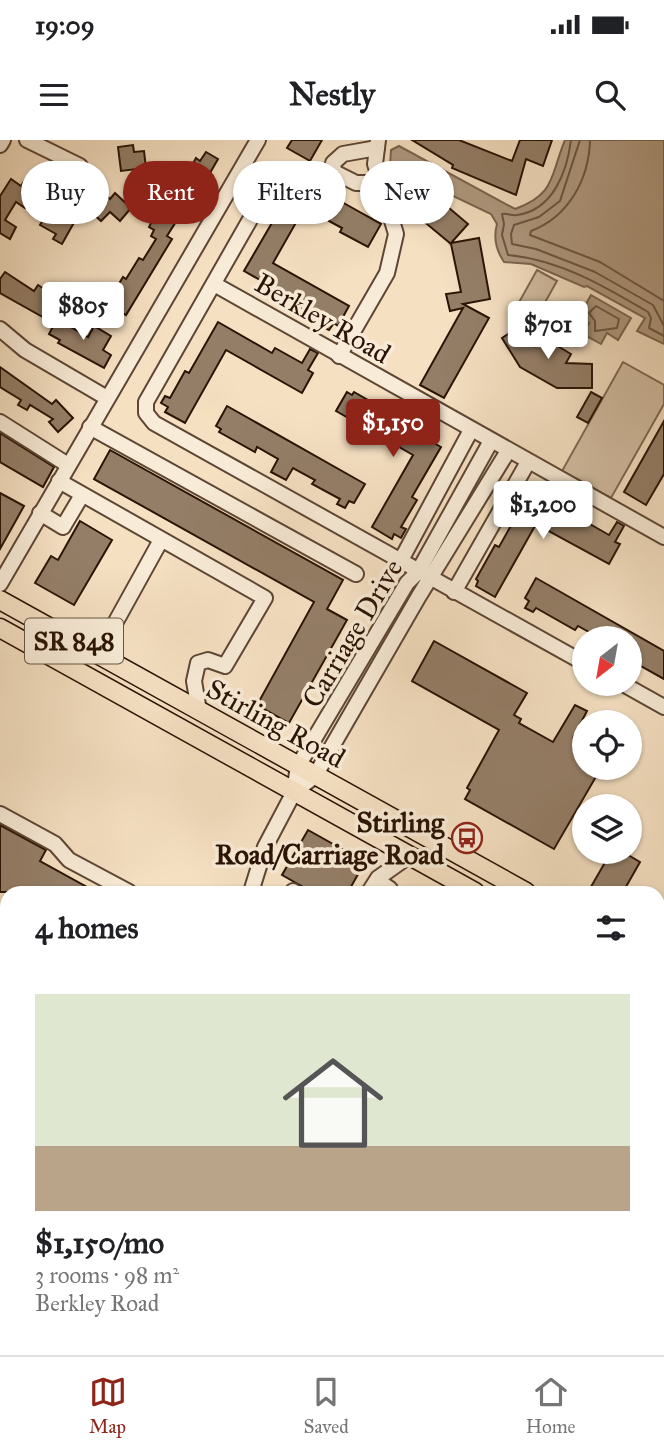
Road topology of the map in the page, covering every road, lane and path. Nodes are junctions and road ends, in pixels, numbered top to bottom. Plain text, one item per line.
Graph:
1 (3, 140) edge
2 (27, 140) edge
3 (258, 140) edge
4 (378, 144) edge
5 (0, 145) edge
6 (70, 161) edge
7 (360, 181) edge
8 (248, 224) edge
9 (393, 224) edge
10 (214, 284) junction
11 (0, 329) edge
12 (339, 355) junction
13 (107, 398) junction
14 (0, 422) edge
15 (90, 427) junction
16 (471, 430) junction
17 (491, 441) junction
18 (508, 451) junction
19 (528, 462) junction
20 (68, 465) junction
21 (59, 481) junction
22 (82, 495) junction
23 (40, 513) junction
24 (664, 537) edge
25 (160, 540) junction
26 (400, 562) junction
27 (418, 572) junction
28 (356, 574) dead end
29 (432, 579) junction
30 (0, 584) edge
31 (454, 592) junction
32 (0, 600) edge
33 (0, 628) edge
34 (98, 654) junction
35 (572, 656) edge
36 (642, 695) edge
37 (664, 707) edge
38 (199, 711) junction
39 (326, 722) junction
40 (340, 731) junction
41 (298, 766) junction
42 (315, 776) junction
43 (294, 792) junction
44 (0, 814) edge
45 (409, 856) junction
46 (118, 886) edge
47 (253, 886) edge
48 (373, 886) edge
49 (464, 886) edge
50 (515, 886) edge

1 - 5 street
2 - 6 street
3 - 13 street
4 - 7 street
8 - 10 street
9 - 12 street
10 - 12 street, Berkley Road
10 - 26 street
11 - 13 street
12 - 16 street, Berkley Road
13 - 15 street
14 - 20 street
15 - 20 street
15 - 28 street
16 - 17 street, Berkley Road
16 - 26 street
17 - 18 street, Berkley Road
17 - 27 street, Carriage Drive
18 - 19 street, Berkley Road
18 - 29 street, Carriage Drive
19 - 24 street, Berkley Road
19 - 31 street
20 - 21 street
21 - 22 street
21 - 23 street
22 - 23 street
22 - 25 street
23 - 30 street
25 - 34 street
25 - 38 street
26 - 27 street
27 - 29 street
27 - 39 street, Carriage Drive
29 - 31 street
29 - 40 street, Carriage Drive
31 - 35 street
32 - 34 main road, Stirling Road / SR 848
33 - 43 main road, Stirling Road / SR 848
34 - 38 main road, Stirling Road / SR 848
36 - 37 street
38 - 41 main road, Stirling Road / SR 848
39 - 40 street
39 - 41 street, Carriage Drive
40 - 42 street, Carriage Drive
41 - 42 main road, Stirling Road / SR 848
41 - 43 street, Carriage Drive
42 - 43 street, Carriage Drive
42 - 50 main road, Stirling Road / SR 848
43 - 45 main road, Stirling Road / SR 848
43 - 47 street
44 - 46 street
45 - 48 street
45 - 49 main road, Stirling Road / SR 848

